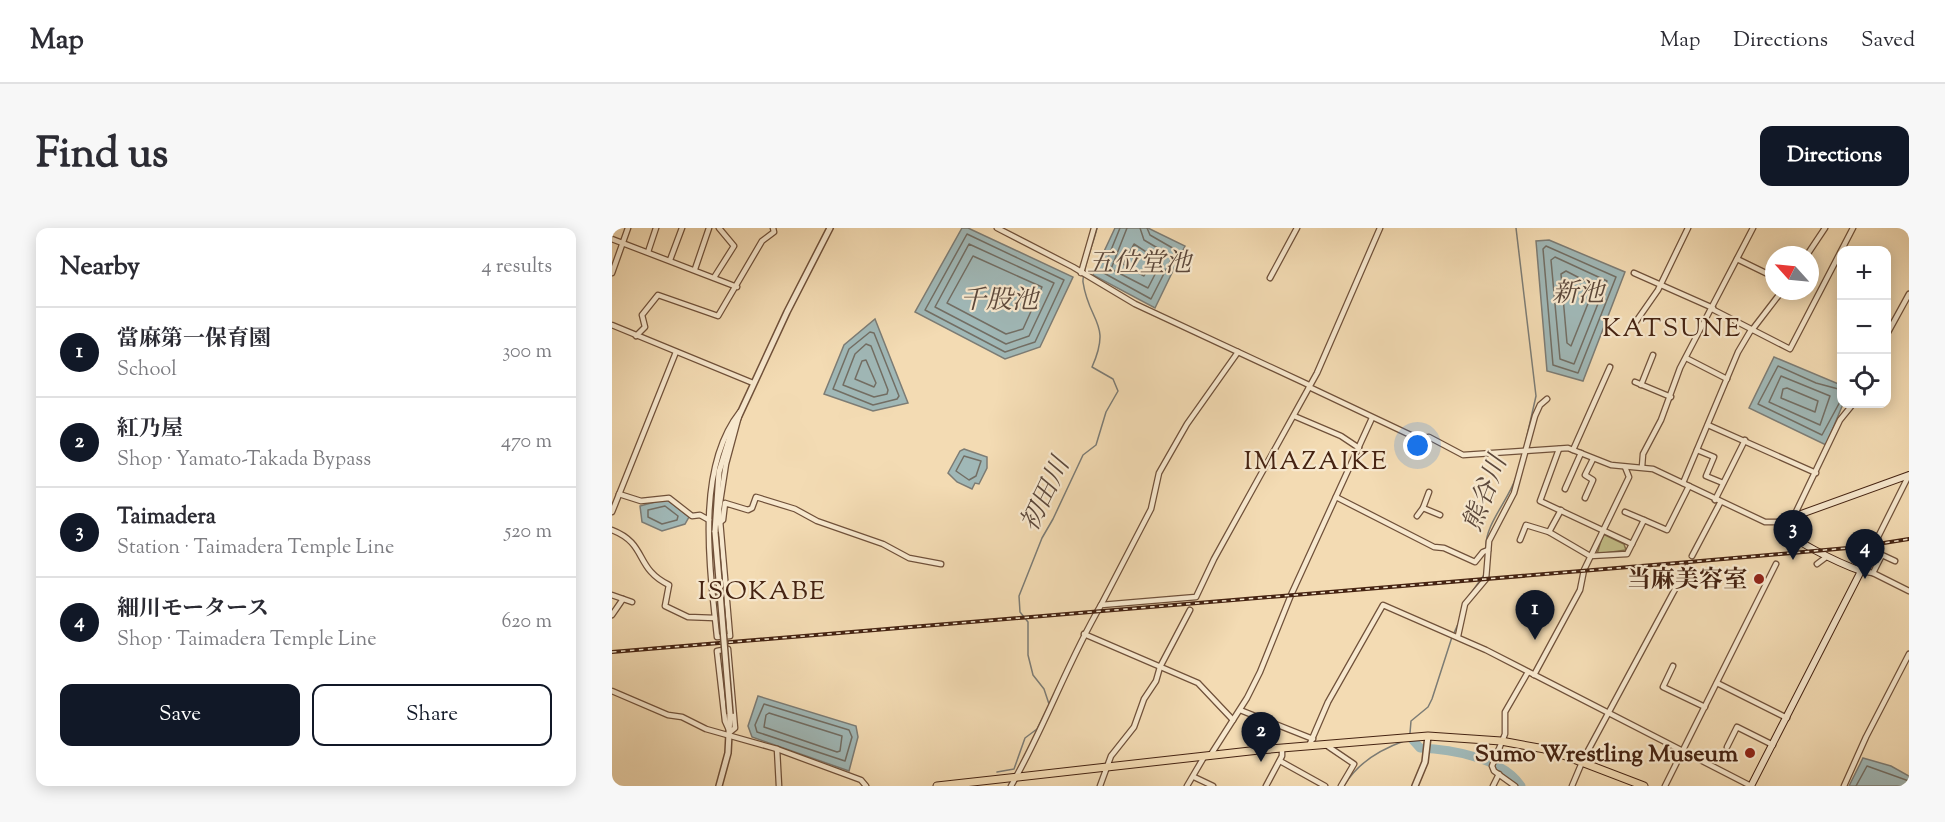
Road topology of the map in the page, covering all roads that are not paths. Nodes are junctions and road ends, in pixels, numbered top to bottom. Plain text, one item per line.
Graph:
1 (628, 228) edge
2 (656, 228) edge
3 (682, 228) edge
4 (709, 228) edge
5 (719, 228) edge
6 (773, 228) edge
7 (830, 228) edge
8 (997, 228) edge
9 (1094, 228) edge
10 (1297, 228) edge
11 (1380, 228) edge
12 (1688, 228) edge
13 (1754, 228) edge
14 (1825, 228) edge
15 (1853, 228) edge
16 (612, 239) edge
17 (622, 243) junction
18 (1813, 246) edge
19 (648, 252) junction
20 (1737, 259) junction
21 (670, 260) junction
22 (695, 269) junction
23 (612, 273) edge
24 (1634, 273) dead end
25 (1765, 273) edge
26 (1083, 275) junction
27 (715, 276) junction
28 (1270, 278) dead end
29 (1661, 285) junction
30 (737, 287) junction
31 (1909, 294) edge
32 (1775, 300) edge
33 (1712, 309) junction
34 (1635, 323) dead end
35 (612, 326) edge
36 (1891, 328) edge
37 (1752, 330) junction
38 (636, 336) junction
39 (676, 352) junction
40 (1238, 352) junction
41 (1653, 356) dead end
42 (1686, 358) junction
43 (1610, 367) dead end
44 (1727, 379) junction
45 (753, 383) junction
46 (1309, 386) junction
47 (1671, 397) junction
48 (1547, 399) dead end
49 (1850, 408) edge
50 (740, 412) junction
51 (1294, 416) junction
52 (1372, 418) junction
53 (1708, 425) junction
54 (1745, 440) junction
55 (1359, 448) junction
56 (1559, 449) junction
57 (1525, 450) junction
58 (1573, 450) junction
59 (1697, 450) junction
60 (1581, 453) junction
61 (1593, 459) junction
62 (1642, 466) junction
63 (1625, 467) junction
64 (1816, 473) junction
65 (1909, 475) edge
66 (1683, 483) junction
67 (1723, 483) junction
68 (1689, 486) junction
69 (1565, 489) dead end
70 (1429, 492) dead end
71 (619, 494) junction
72 (1336, 497) junction
73 (1585, 498) dead end
74 (1718, 501) junction
75 (1423, 508) junction
76 (1561, 510) junction
77 (612, 512) edge
78 (1625, 512) dead end
79 (1440, 515) dead end
80 (1417, 516) dead end
81 (1794, 516) junction
82 (709, 520) junction
83 (1644, 520) junction
84 (1779, 522) junction
85 (719, 524) junction
86 (612, 530) edge
87 (1549, 532) junction
88 (1602, 532) junction
89 (1520, 540) dead end
90 (1632, 544) junction
91 (1485, 551) junction
92 (1590, 556) junction
93 (1692, 556) dead end
94 (1825, 558) junction
95 (1895, 561) dead end
96 (941, 564) dead end
97 (1776, 564) dead end
98 (1817, 564) dead end
99 (1687, 567) dead end
100 (1861, 571) junction
101 (1873, 573) junction
102 (1909, 591) edge
103 (612, 595) edge
104 (623, 599) junction
105 (632, 602) dead end
106 (1101, 605) junction
107 (1190, 610) dead end
108 (612, 615) edge
109 (715, 618) junction
110 (1084, 634) junction
111 (1458, 636) junction
112 (1909, 654) edge
113 (1673, 666) dead end
114 (1906, 666) edge
115 (1160, 667) junction
116 (1528, 672) junction
117 (1534, 675) junction
118 (1717, 682) junction
119 (612, 691) edge
120 (1705, 707) junction
121 (1240, 710) junction
122 (1610, 712) junction
123 (1787, 718) junction
124 (1233, 720) junction
125 (730, 734) junction
126 (1426, 738) junction
127 (1501, 741) junction
128 (1311, 743) junction
129 (1326, 744) junction
130 (1773, 745) junction
131 (1727, 747) dead end
132 (777, 749) junction
133 (1282, 749) junction
134 (1684, 750) junction
135 (1207, 757) junction
136 (1583, 760) junction
137 (1280, 761) junction
138 (1108, 768) junction
139 (1499, 774) junction
140 (1194, 777) junction
141 (1016, 778) junction
142 (719, 786) edge
143 (779, 786) edge
144 (866, 786) edge
145 (938, 786) edge
146 (1011, 786) edge
147 (1100, 786) edge
148 (1187, 786) edge
149 (1213, 786) edge
150 (1266, 786) edge
151 (1325, 786) edge
152 (1341, 786) edge
153 (1415, 786) edge
154 (1493, 786) edge
155 (1515, 786) edge
156 (1572, 786) edge
157 (1644, 786) edge
158 (1665, 786) edge
159 (1751, 786) edge
160 (1844, 786) edge

1 - 17 street
2 - 19 street
3 - 21 street
4 - 22 street
5 - 27 street
6 - 30 street
7 - 45 street
8 - 26 street
9 - 26 street
10 - 28 street
11 - 46 street
12 - 29 street
13 - 20 street
14 - 18 street
15 - 37 street
16 - 17 street
17 - 19 street
17 - 23 street
19 - 21 street
20 - 25 street
20 - 33 street
21 - 22 street
22 - 27 street
24 - 29 street
26 - 40 street
27 - 30 street
29 - 33 street
29 - 34 street
30 - 38 street
31 - 36 street
32 - 37 street
33 - 37 street
33 - 42 street
35 - 38 street
37 - 44 street
38 - 39 street
39 - 45 street
39 - 71 street
40 - 46 street
40 - 106 street
41 - 47 street
42 - 44 street
42 - 47 street
43 - 58 street
44 - 53 street
45 - 50 street
46 - 51 street
46 - 52 street
47 - 62 street
48 - 57 street
49 - 64 street
50 - 82 street
50 - 85 street
50 - 125 street, bridge
51 - 55 street
51 - 106 street
52 - 55 street
52 - 57 street
53 - 54 street
53 - 59 street
54 - 64 street
54 - 67 street
55 - 72 street
56 - 57 street
56 - 58 street
56 - 76 street
57 - 91 street
58 - 60 street
59 - 66 street
59 - 67 street
60 - 61 street
60 - 69 street
61 - 63 street
61 - 73 street
62 - 63 street
62 - 66 street
63 - 88 street
64 - 81 street
65 - 81 main road
65 - 100 street
66 - 68 street
67 - 74 street
68 - 74 street
68 - 83 street
70 - 75 street
71 - 77 street
71 - 82 street
72 - 91 street
72 - 121 street
74 - 84 street
74 - 93 street
75 - 79 street
75 - 80 street
76 - 87 street
76 - 88 street
78 - 83 street
81 - 84 main road
82 - 109 street
83 - 90 street
84 - 94 main road
85 - 96 street
85 - 109 street
86 - 109 street
87 - 89 street
87 - 92 street
88 - 90 street
88 - 92 street
90 - 92 street
91 - 111 street
92 - 117 street
94 - 98 street
94 - 100 main road
95 - 101 street
97 - 118 street
99 - 122 street
100 - 101 street
100 - 123 main road
101 - 102 street
103 - 104 street
104 - 105 street
104 - 108 street
106 - 110 street
107 - 115 street
110 - 115 street
110 - 141 street
111 - 116 street
111 - 128 street
112 - 114 street
113 - 120 street
114 - 160 street
115 - 124 street
115 - 138 street
116 - 117 street
116 - 127 street
117 - 122 street
118 - 120 street
118 - 123 street
119 - 125 street
120 - 134 street
121 - 124 street
121 - 128 street
122 - 134 street
122 - 136 street
123 - 130 main road
124 - 135 street
125 - 125 street
125 - 132 street
125 - 142 street
126 - 127 highway
126 - 129 highway
126 - 153 street
127 - 136 highway
127 - 139 street
128 - 129 highway
128 - 133 highway
129 - 152 street
130 - 131 street
130 - 159 main road
132 - 143 street
132 - 144 street
133 - 135 highway
133 - 137 street
134 - 158 street
134 - 159 street
135 - 138 highway
135 - 140 street
136 - 156 street
136 - 157 highway
137 - 150 street
137 - 151 street
138 - 141 highway
138 - 147 street
139 - 154 street
139 - 155 street
140 - 148 street
140 - 149 street
141 - 145 highway
141 - 146 street

